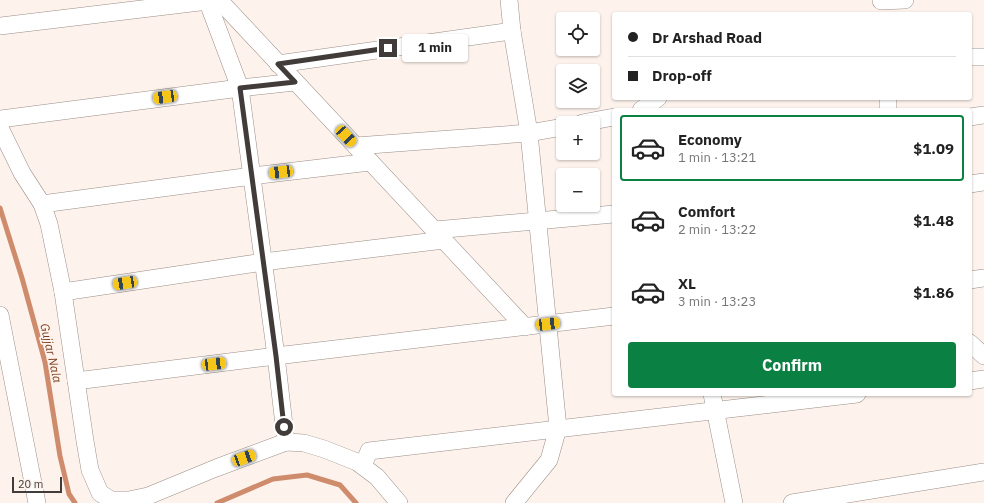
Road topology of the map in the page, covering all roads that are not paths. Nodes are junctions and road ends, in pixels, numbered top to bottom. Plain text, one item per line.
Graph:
1 (211, 0) edge
2 (509, 0) edge
3 (905, 0) edge
4 (881, 5) edge
5 (0, 26) edge
6 (512, 31) junction
7 (984, 56) edge
8 (972, 57) edge
9 (278, 64) junction
10 (295, 82) junction
11 (240, 88) junction
12 (655, 100) edge
13 (644, 108) edge
14 (972, 116) edge
15 (984, 116) edge
16 (612, 117) edge
17 (0, 119) edge
18 (600, 120) edge
19 (0, 128) edge
20 (556, 128) edge
21 (529, 133) junction
22 (356, 146) junction
23 (370, 162) junction
24 (252, 176) junction
25 (984, 182) edge
26 (972, 184) edge
27 (42, 204) junction
28 (612, 214) edge
29 (538, 221) junction
30 (439, 235) junction
31 (263, 262) junction
32 (984, 278) edge
33 (972, 280) edge
34 (64, 292) junction
35 (0, 315) edge
36 (612, 316) edge
37 (548, 324) junction
38 (526, 327) junction
39 (972, 345) edge
40 (276, 356) junction
41 (984, 356) edge
42 (984, 379) edge
43 (972, 381) edge
44 (76, 382) junction
45 (821, 396) edge
46 (714, 402) edge
47 (558, 428) junction
48 (286, 442) junction
49 (363, 466) junction
50 (984, 472) edge
51 (37, 503) edge
52 (399, 503) edge
53 (514, 503) edge
54 (734, 503) edge
55 (792, 503) edge

1 - 5 street
1 - 9 street
1 - 11 street
2 - 6 street
3 - 4 street
6 - 9 street
6 - 21 street
7 - 8 street
9 - 10 street
10 - 11 street
10 - 22 street
11 - 17 street
11 - 24 street
12 - 13 street
14 - 15 street
16 - 18 street
19 - 27 street
20 - 21 street
21 - 22 street
21 - 29 street
22 - 23 street
23 - 24 street
23 - 30 street
24 - 27 street
24 - 31 street
25 - 26 street
27 - 34 street
28 - 29 street
29 - 30 street
29 - 37 street
30 - 31 street
30 - 38 street
31 - 34 street
31 - 40 street
32 - 33 street
34 - 44 street
35 - 51 street
36 - 37 street
37 - 38 street
37 - 47 street
38 - 40 street
39 - 41 street
40 - 44 street
40 - 48 street
42 - 43 street
44 - 48 street
45 - 46 street
46 - 47 street
46 - 54 street
47 - 49 street
47 - 53 street
48 - 49 street
49 - 52 street
50 - 55 street

